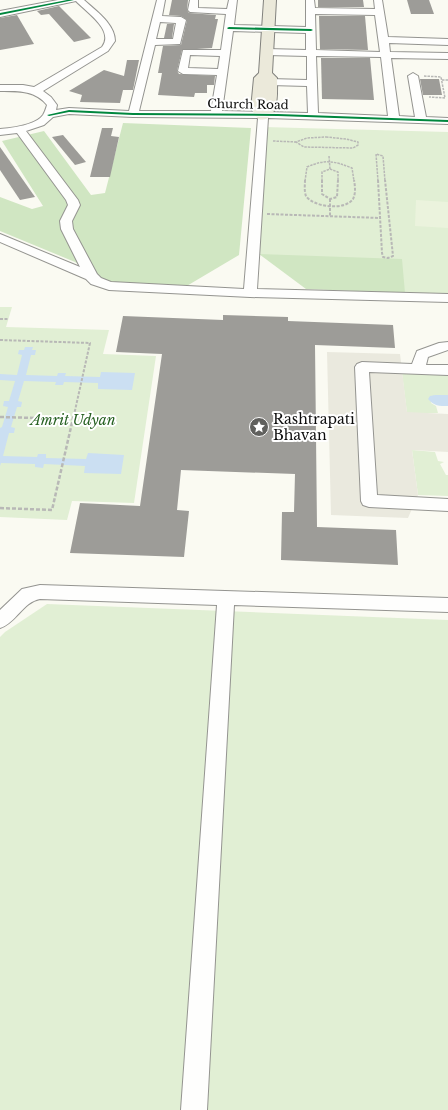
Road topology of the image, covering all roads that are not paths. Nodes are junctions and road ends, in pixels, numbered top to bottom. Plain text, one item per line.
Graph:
1 (18, 0) edge
2 (72, 0) edge
3 (79, 0) edge
4 (162, 0) edge
5 (194, 0) edge
6 (233, 0) edge
7 (270, 0) edge
8 (310, 0) edge
9 (378, 0) edge
10 (26, 9) junction
11 (310, 10) junction
12 (231, 12) junction
13 (379, 12) junction
14 (0, 14) edge
15 (157, 19) junction
16 (229, 28) junction
17 (268, 29) junction
18 (311, 30) junction
19 (383, 40) junction
20 (151, 42) junction
21 (448, 42) edge
22 (267, 52) junction
23 (226, 53) junction
24 (311, 53) junction
25 (385, 54) junction
26 (448, 56) edge
27 (223, 72) junction
28 (413, 76) road end
29 (268, 78) junction
30 (312, 83) junction
31 (0, 88) edge
32 (35, 91) junction
33 (50, 110) junction
34 (133, 114) junction
35 (216, 115) junction
36 (263, 116) junction
37 (313, 116) junction
38 (394, 119) junction
39 (448, 120) edge
40 (426, 121) junction
41 (448, 125) edge
42 (20, 130) junction
43 (0, 132) edge
44 (0, 238) edge
45 (91, 276) junction
46 (250, 293) junction
47 (448, 298) edge
48 (448, 346) edge
49 (418, 369) junction
50 (448, 370) edge
51 (447, 509) edge
52 (226, 597) junction
53 (448, 605) edge
54 (2, 618) edge
55 (194, 1110) edge

1 - 10 street
2 - 10 street
3 - 32 street
4 - 15 street
5 - 12 street
6 - 12 street
7 - 17 main road
8 - 11 street
9 - 13 street
10 - 14 street
11 - 13 street
11 - 18 street
12 - 16 street
13 - 19 street
15 - 20 street
15 - 20 street
16 - 17 street
16 - 23 street
17 - 18 street
17 - 22 main road
18 - 24 street
19 - 21 street
19 - 25 street
20 - 34 street
22 - 24 street
22 - 29 main road
23 - 27 street
23 - 27 street
24 - 25 street
24 - 30 street
25 - 26 street
25 - 38 street
27 - 35 street
28 - 40 street
29 - 30 street
29 - 36 main road
30 - 37 street
31 - 32 street
32 - 33 street
33 - 34 street, Church Road
33 - 42 street
34 - 35 street, Church Road
35 - 36 street, Church Road
36 - 37 street, Church Road
36 - 40 street, Church Road
36 - 46 street
37 - 38 street, Church Road
38 - 40 street, Church Road
39 - 40 street, Church Road
40 - 41 street, Church Road
42 - 43 street
42 - 45 street
44 - 45 street
45 - 46 street
46 - 47 street
48 - 49 street
49 - 50 street
49 - 51 street
52 - 53 street
52 - 54 street
52 - 55 street

